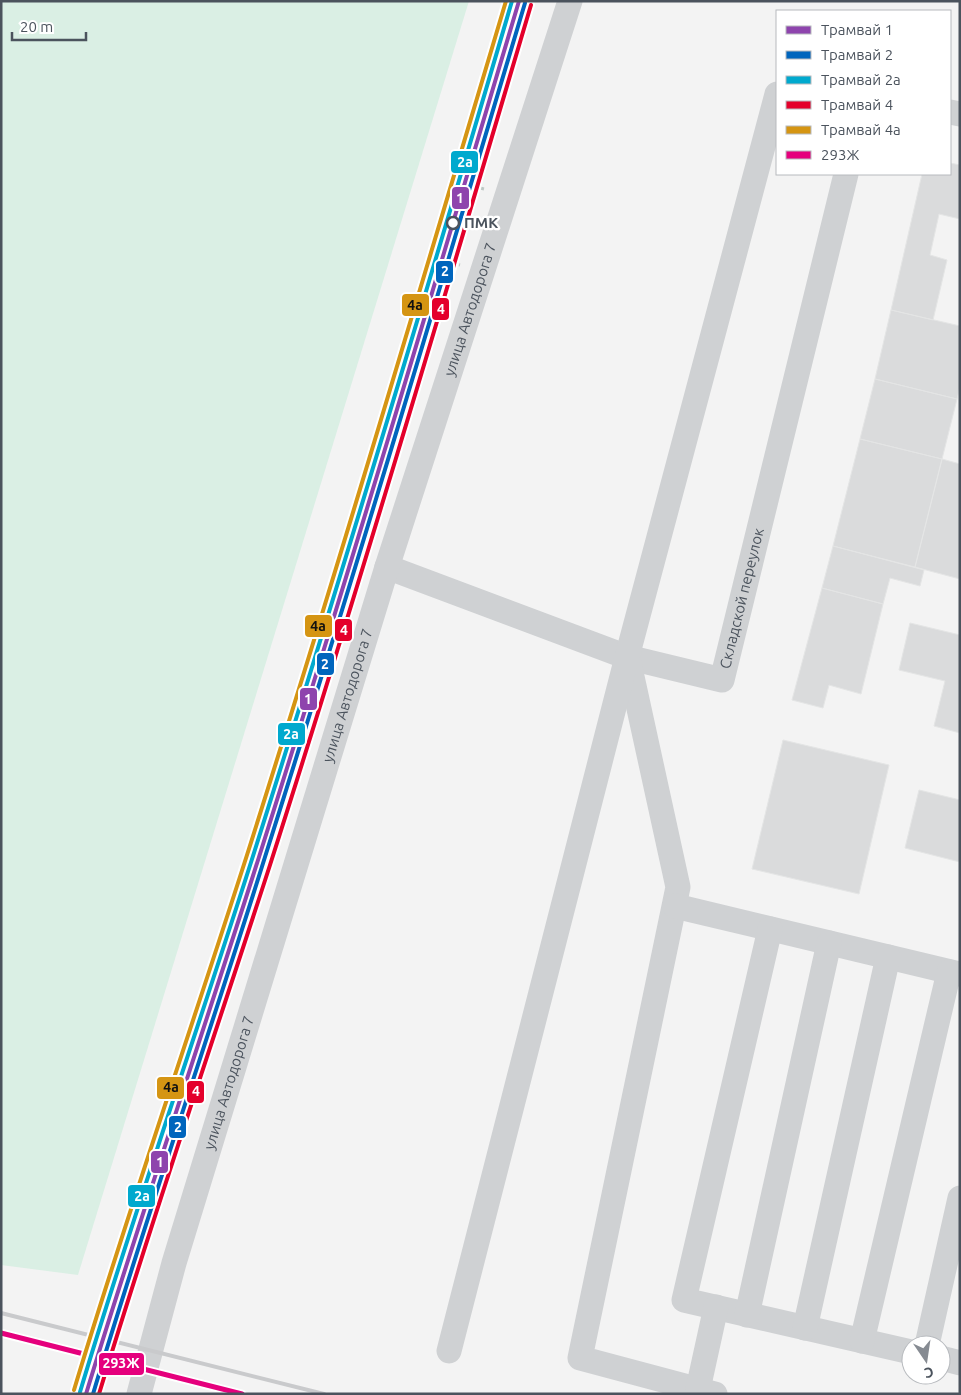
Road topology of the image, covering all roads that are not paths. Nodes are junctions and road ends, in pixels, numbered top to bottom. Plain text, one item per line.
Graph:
1 (570, 1) edge
2 (776, 98) edge
3 (846, 175) edge
4 (387, 567) junction
5 (627, 658) junction
6 (675, 906) junction
7 (770, 929) junction
8 (829, 943) junction
9 (888, 957) junction
10 (954, 973) edge
11 (960, 1198) edge
12 (716, 1308) junction
13 (747, 1315) junction
14 (805, 1328) junction
15 (929, 1335) edge
16 (862, 1340) junction
17 (901, 1350) edge
18 (449, 1352) dead end
19 (706, 1392) edge
20 (139, 1394) edge

1 - 4 street, улица Автодорога 7
2 - 5 street
3 - 5 street, Складской переулок
4 - 5 street, Складской переулок
4 - 20 street, улица Автодорога 7
5 - 6 street
5 - 18 street
6 - 7 street
6 - 19 street
7 - 8 street
7 - 12 street
8 - 9 street
8 - 13 street
9 - 10 street
9 - 14 street
10 - 16 street
11 - 15 street
12 - 13 street
12 - 19 street
13 - 14 street
14 - 16 street
16 - 17 street

